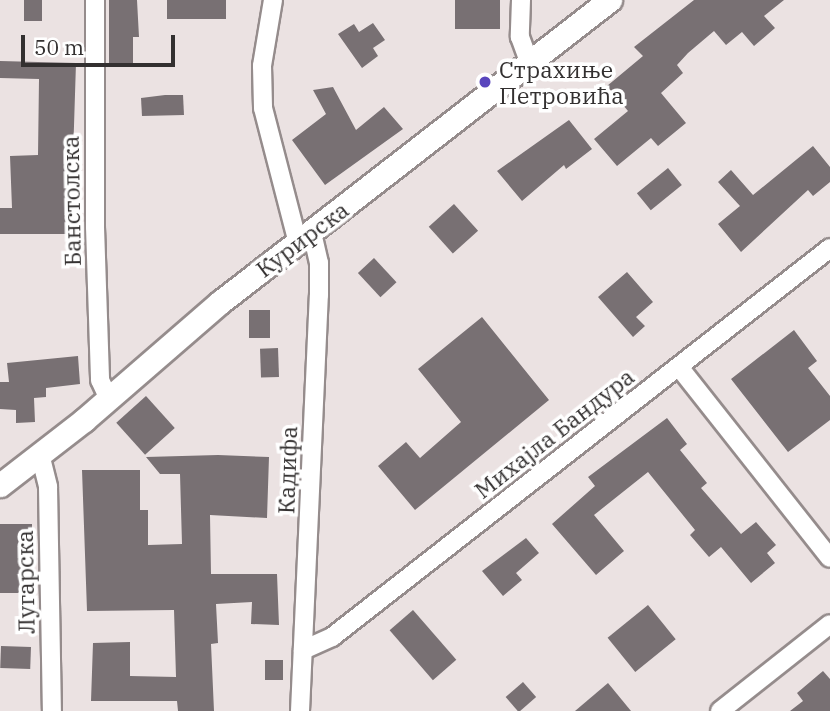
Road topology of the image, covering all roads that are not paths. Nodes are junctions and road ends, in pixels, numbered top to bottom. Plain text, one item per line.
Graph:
1 (95, 0) edge
2 (273, 0) edge
3 (521, 0) edge
4 (610, 0) edge
5 (530, 64) junction
6 (305, 237) junction
7 (830, 248) edge
8 (679, 367) junction
9 (109, 399) junction
10 (40, 454) junction
11 (0, 485) edge
12 (830, 558) edge
13 (830, 624) edge
14 (303, 650) junction
15 (52, 711) edge
16 (300, 711) edge
17 (720, 711) edge

1 - 9 street, Банстолска
2 - 6 street, Кадифа
3 - 5 street
4 - 5 street, Курирска
5 - 6 street, Курирска
6 - 9 street, Курирска
6 - 14 street, Кадифа
7 - 8 street, Михајла Бандура
8 - 12 street
8 - 14 street, Михајла Бандура
9 - 10 street, Курирска
10 - 11 street, Курирска
10 - 15 street, Лугарска
13 - 17 street
14 - 16 street, Кадифа

